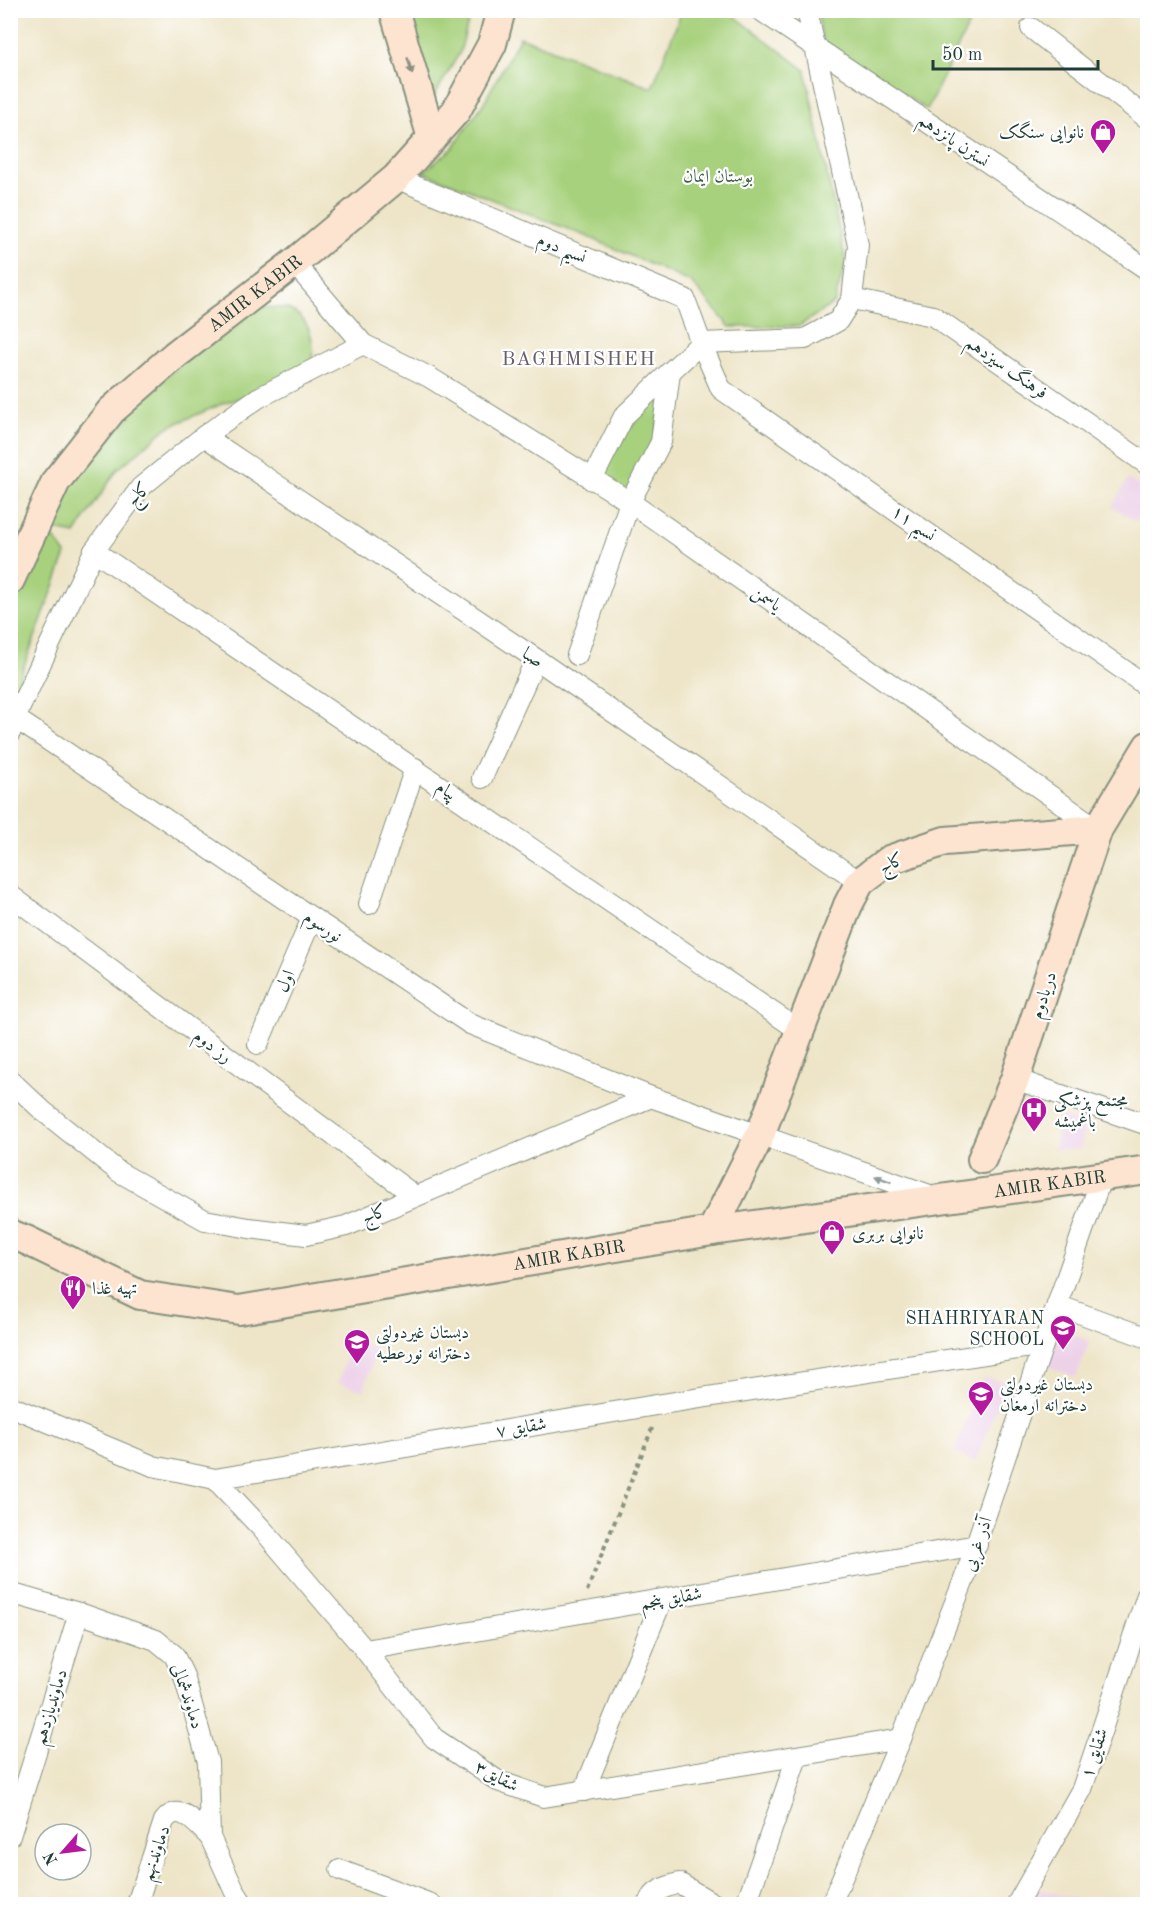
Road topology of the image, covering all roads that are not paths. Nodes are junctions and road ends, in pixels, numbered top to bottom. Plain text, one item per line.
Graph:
1 (501, 10) edge
2 (760, 10) edge
3 (807, 10) edge
4 (393, 11) edge
5 (1031, 28) dead end
6 (813, 46) junction
7 (1148, 119) edge
8 (432, 138) junction
9 (396, 178) junction
10 (294, 263) junction
11 (1148, 270) edge
12 (852, 299) junction
13 (701, 343) junction
14 (363, 344) junction
15 (670, 372) junction
16 (204, 436) junction
17 (1148, 465) edge
18 (592, 480) junction
19 (630, 502) junction
20 (94, 551) junction
21 (10, 580) edge
22 (577, 656) dead end
23 (536, 659) junction
24 (1148, 687) edge
25 (13, 725) edge
26 (1148, 746) edge
27 (415, 768) junction
28 (482, 778) dead end
29 (1098, 829) junction
30 (860, 882) junction
31 (10, 895) edge
32 (369, 904) dead end
33 (312, 918) junction
34 (800, 1031) junction
35 (258, 1044) dead end
36 (1015, 1078) junction
37 (10, 1080) edge
38 (651, 1097) junction
39 (1148, 1125) edge
40 (759, 1135) junction
41 (982, 1159) dead end
42 (1148, 1170) edge
43 (1102, 1176) junction
44 (415, 1196) junction
45 (938, 1198) junction
46 (16, 1231) edge
47 (712, 1231) junction
48 (1057, 1305) junction
49 (1148, 1338) edge
50 (1043, 1345) junction
51 (10, 1406) edge
52 (215, 1479) junction
53 (977, 1545) junction
54 (1148, 1592) edge
55 (10, 1593) edge
56 (662, 1600) junction
57 (79, 1612) junction
58 (365, 1650) junction
59 (901, 1739) junction
60 (797, 1757) junction
61 (584, 1791) junction
62 (10, 1836) edge
63 (210, 1837) junction
64 (340, 1870) dead end
65 (137, 1905) edge
66 (243, 1905) edge
67 (430, 1905) edge
68 (648, 1905) edge
69 (714, 1905) edge
70 (746, 1905) edge
71 (831, 1905) edge
72 (1017, 1905) edge

1 - 8 main road, AMIR KABIR
2 - 6 street, نسترن پانزدهم
3 - 6 street
4 -> 8 main road
5 - 7 street
6 - 11 street, نسترن پانزدهم
6 - 12 street
8 - 9 main road, AMIR KABIR
9 - 10 main road, AMIR KABIR
9 - 13 street, نسیم دوم
10 - 14 street
10 - 21 main road, AMIR KABIR
12 - 13 street
12 - 17 street, فرهنگ سیزدهم
13 - 15 street
13 - 24 street, نسیم ۱۱
14 - 16 street, کاج
14 - 18 street, یاسمن
15 - 18 street
15 - 19 street
16 - 20 street, کاج
16 - 23 street, صبا
18 - 19 street, یاسمن
19 - 22 street
19 - 29 street, یاسمن
20 - 25 street, کاج
20 - 27 street, پیام
23 - 28 street
23 - 30 street, صبا
25 - 33 street, نورسوم
26 - 29 main road
27 - 32 street
27 - 34 street, پیام
29 - 30 main road, کاج
29 - 36 main road, دریادوم
30 - 34 main road, کاج
31 - 44 street, رز دوم
33 - 35 street, اول
33 - 38 street, نورسوم
34 - 40 main road, کاج
36 - 39 street
36 - 41 main road, دریادوم
37 - 44 street, کاج
38 - 40 street
38 - 44 street, کاج
45 -> 40 street
40 - 47 main road, کاج
42 - 43 main road, AMIR KABIR
43 - 45 main road, AMIR KABIR
43 - 48 street, آذر غربی
45 - 47 main road, AMIR KABIR
46 - 47 main road, AMIR KABIR
48 - 49 street
48 - 50 street, آذر غربی
50 - 52 street, شقایق ۷
50 - 53 street, آذر غربی
51 - 52 street, شقایق ۷
52 - 58 street, شقایق۳
53 - 56 street, شقایق پنجم
53 - 59 street, آذر غربی
54 - 72 street, شقایق ۱
55 - 57 street, دماوندشمالی
56 - 58 street, شقایق پنجم
56 - 61 street
57 - 62 street, دماوندیازدهم
57 - 63 street, دماوندشمالی
58 - 61 street, شقایق۳
59 - 60 street, شقایق۳
59 - 71 street, آذر غربی
60 - 61 street, شقایق۳
60 - 70 street
63 - 65 street, دماوندنهم
63 - 66 street, دماوندشمالی
64 - 67 street
68 - 69 street

